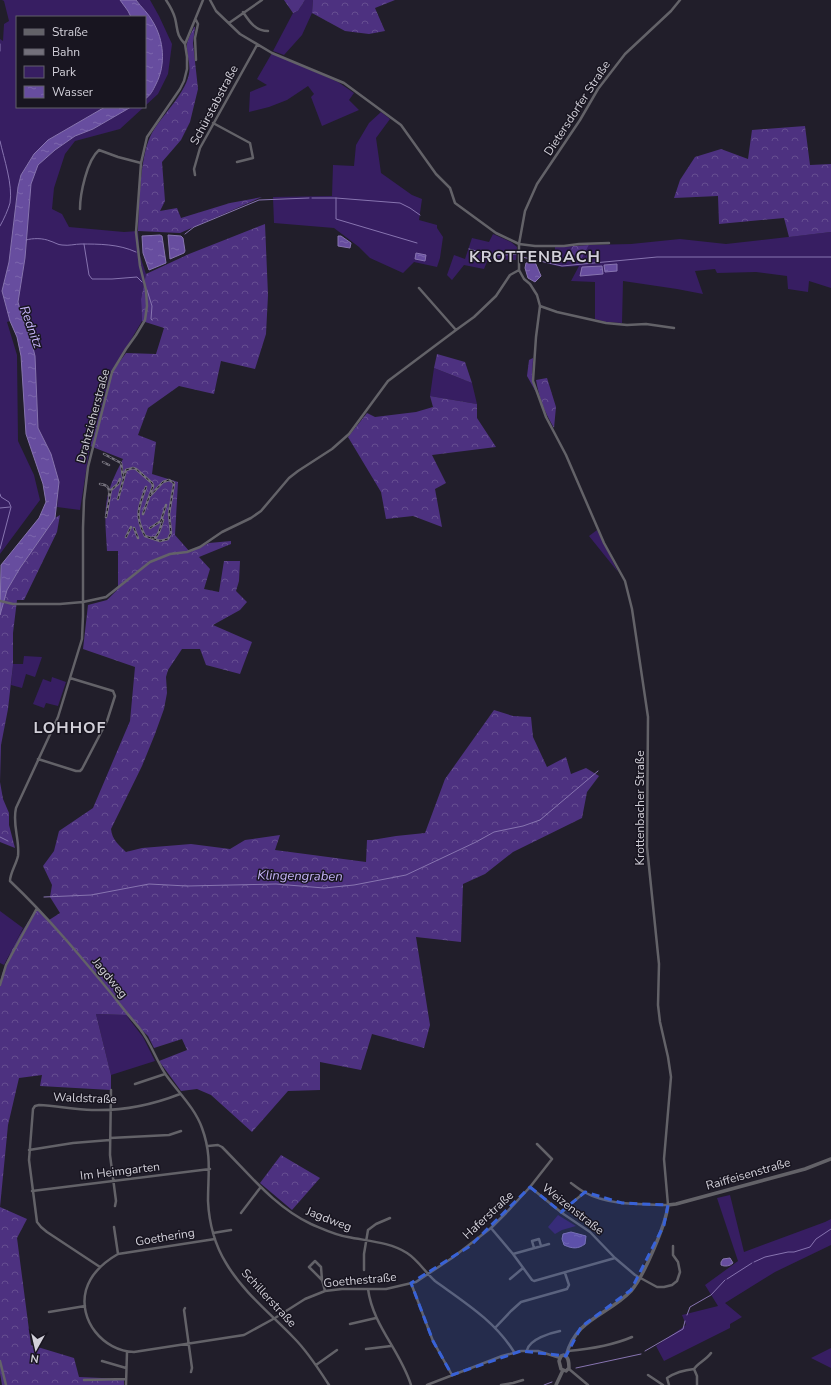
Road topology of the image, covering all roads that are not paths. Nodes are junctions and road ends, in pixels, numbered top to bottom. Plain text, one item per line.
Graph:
1 (166, 0) edge
2 (203, 0) edge
3 (210, 0) edge
4 (262, 0) edge
5 (680, 0) edge
6 (243, 12) junction
7 (195, 20) junction
8 (229, 23) junction
9 (268, 31) dead end
10 (186, 44) junction
11 (257, 45) junction
12 (196, 60) dead end
13 (213, 122) junction
14 (141, 162) junction
15 (237, 162) dead end
16 (195, 175) dead end
17 (80, 209) dead end
18 (609, 243) dead end
19 (519, 244) junction
20 (520, 270) junction
21 (419, 288) dead end
22 (540, 306) junction
23 (674, 328) dead end
24 (456, 330) junction
25 (0, 601) edge
26 (83, 602) junction
27 (70, 678) junction
28 (38, 759) junction
29 (10, 877) joint
30 (37, 908) junction
31 (0, 986) edge
32 (166, 1074) junction
33 (135, 1084) dead end
34 (111, 1090) dead end
35 (180, 1094) junction
36 (111, 1110) junction
37 (181, 1131) dead end
38 (110, 1139) junction
39 (537, 1144) dead end
40 (208, 1146) junction
41 (29, 1150) junction
42 (831, 1159) edge
43 (210, 1169) junction
44 (113, 1180) junction
45 (571, 1183) dead end
46 (530, 1186) junction
47 (260, 1188) junction
48 (32, 1191) junction
49 (585, 1192) junction
50 (668, 1205) junction
51 (114, 1206) dead end
52 (241, 1213) dead end
53 (562, 1213) junction
54 (390, 1218) dead end
55 (114, 1228) dead end
56 (491, 1228) junction
57 (231, 1230) dead end
58 (214, 1233) junction
59 (215, 1239) junction
60 (366, 1241) junction
61 (548, 1244) dead end
62 (540, 1246) junction
63 (673, 1246) dead end
64 (534, 1248) junction
65 (118, 1254) junction
66 (513, 1254) junction
67 (615, 1258) junction
68 (100, 1267) junction
69 (523, 1268) junction
70 (364, 1270) dead end
71 (565, 1273) junction
72 (428, 1275) junction
73 (640, 1277) junction
74 (510, 1279) dead end
75 (322, 1280) junction
76 (411, 1283) junction
77 (368, 1289) junction
78 (325, 1291) junction
79 (85, 1306) junction
80 (185, 1308) dead end
81 (49, 1312) dead end
82 (275, 1318) junction
83 (376, 1318) junction
84 (350, 1324) dead end
85 (495, 1328) junction
86 (560, 1332) dead end
87 (632, 1337) dead end
88 (188, 1344) junction
89 (391, 1346) junction
90 (366, 1349) dead end
91 (337, 1350) dead end
92 (527, 1350) junction
93 (567, 1351) junction
94 (127, 1352) junction
95 (514, 1352) junction
96 (711, 1353) dead end
97 (566, 1356) junction
98 (560, 1358) junction
99 (0, 1361) edge
100 (102, 1361) dead end
101 (316, 1365) junction
102 (126, 1368) junction
103 (569, 1369) junction
104 (694, 1369) junction
105 (563, 1370) junction
106 (191, 1372) dead end
107 (648, 1374) dead end
108 (452, 1375) junction
109 (126, 1379) junction
110 (84, 1380) dead end
111 (523, 1380) dead end
112 (436, 1384) edge
113 (6, 1385) edge
114 (126, 1385) edge
115 (329, 1385) edge
116 (411, 1385) edge
117 (428, 1385) edge
118 (500, 1385) edge
119 (556, 1385) edge
120 (588, 1385) edge
121 (663, 1385) edge
122 (669, 1385) edge
123 (697, 1385) edge

1 - 10 street
2 - 7 street, Drahtzieherstraße
3 - 8 street
4 - 6 street
5 - 19 street, Dietersdorfer Straße
6 - 8 street
6 - 9 street
7 - 10 street, Drahtzieherstraße
7 - 12 street, Drahtzieherstraße
8 - 11 street
10 - 14 street, Drahtzieherstraße
11 - 13 street, Schürstabstraße
11 - 19 street
13 - 15 street
13 - 16 street, Schürstabstraße
14 - 17 street
14 - 26 street, Drahtzieherstraße
18 - 19 street
19 - 20 street, Dietersdorfer Straße
20 - 22 street
20 - 24 street
21 - 24 street
22 - 23 street
22 - 50 street, Krottenbacher Straße
24 - 26 street
25 - 26 street
26 - 27 street, Drahtzieherstraße
27 - 28 street, Drahtzieherstraße
27 - 28 street
28 - 29 street, Drahtzieherstraße
29 - 30 street, Jagdweg
30 - 31 street
30 - 32 street, Jagdweg
32 - 33 street
32 - 35 street, Jagdweg
34 - 36 street
35 - 36 street, Waldstraße
35 - 40 street, Jagdweg
36 - 38 street
36 - 41 street, Waldstraße
37 - 38 street
38 - 41 street
38 - 44 street
39 - 46 street, Haferstraße
40 - 43 street, Schillerstraße
40 - 47 street, Jagdweg
41 - 48 street
42 - 50 street, Raiffeisenstraße
43 - 44 street, Im Heimgarten
43 - 58 street, Schillerstraße
44 - 48 street, Im Heimgarten
44 - 51 street
45 - 49 street
46 - 53 street, Weizenstraße
46 - 56 street, Haferstraße
47 - 52 street
47 - 60 street, Jagdweg
48 - 68 street
49 - 50 street
49 - 53 street
50 - 73 street
53 - 67 street, Weizenstraße
54 - 60 street
55 - 65 street
56 - 66 street
56 - 72 street, Haferstraße
57 - 58 street
58 - 59 street, Schillerstraße
59 - 65 street, Goethering
59 - 82 street, Schillerstraße
60 - 70 street
60 - 72 street, Jagdweg
61 - 62 street
62 - 64 street
62 - 64 street
63 - 73 street, Weizenstraße
64 - 66 street
65 - 68 street, Goethering
66 - 69 street
67 - 71 street
67 - 73 street, Weizenstraße
68 - 79 street, Goethering
69 - 71 street
69 - 74 street
71 - 85 street
72 - 76 street, Goethestraße
72 - 85 street, Jagdweg
73 - 93 street
75 - 75 street
75 - 78 street
76 - 77 street, Goethestraße
76 - 108 street
77 - 78 street, Goethestraße
77 - 83 street
78 - 82 street, Goethestraße
79 - 81 street
79 - 94 street, Goethering
80 - 88 street
82 - 88 street
82 - 101 street, Schillerstraße
83 - 84 street
83 - 89 street
85 - 95 street, Jagdweg
86 - 92 street
87 - 93 street
88 - 94 street
88 - 106 street
89 - 90 street
89 - 116 street
91 - 101 street
92 - 95 street
92 - 98 street
93 - 97 street
94 - 102 street
95 - 108 street
96 - 104 street
97 - 98 street
97 - 103 street
98 - 105 street
99 - 113 street
100 - 102 street
101 - 115 street, Schillerstraße
102 - 109 street
103 - 105 street
103 - 120 street
104 - 122 street
104 - 123 street
105 - 119 street
107 - 121 street
108 - 112 street
109 - 110 street
109 - 114 street
111 - 118 street
112 - 117 street

